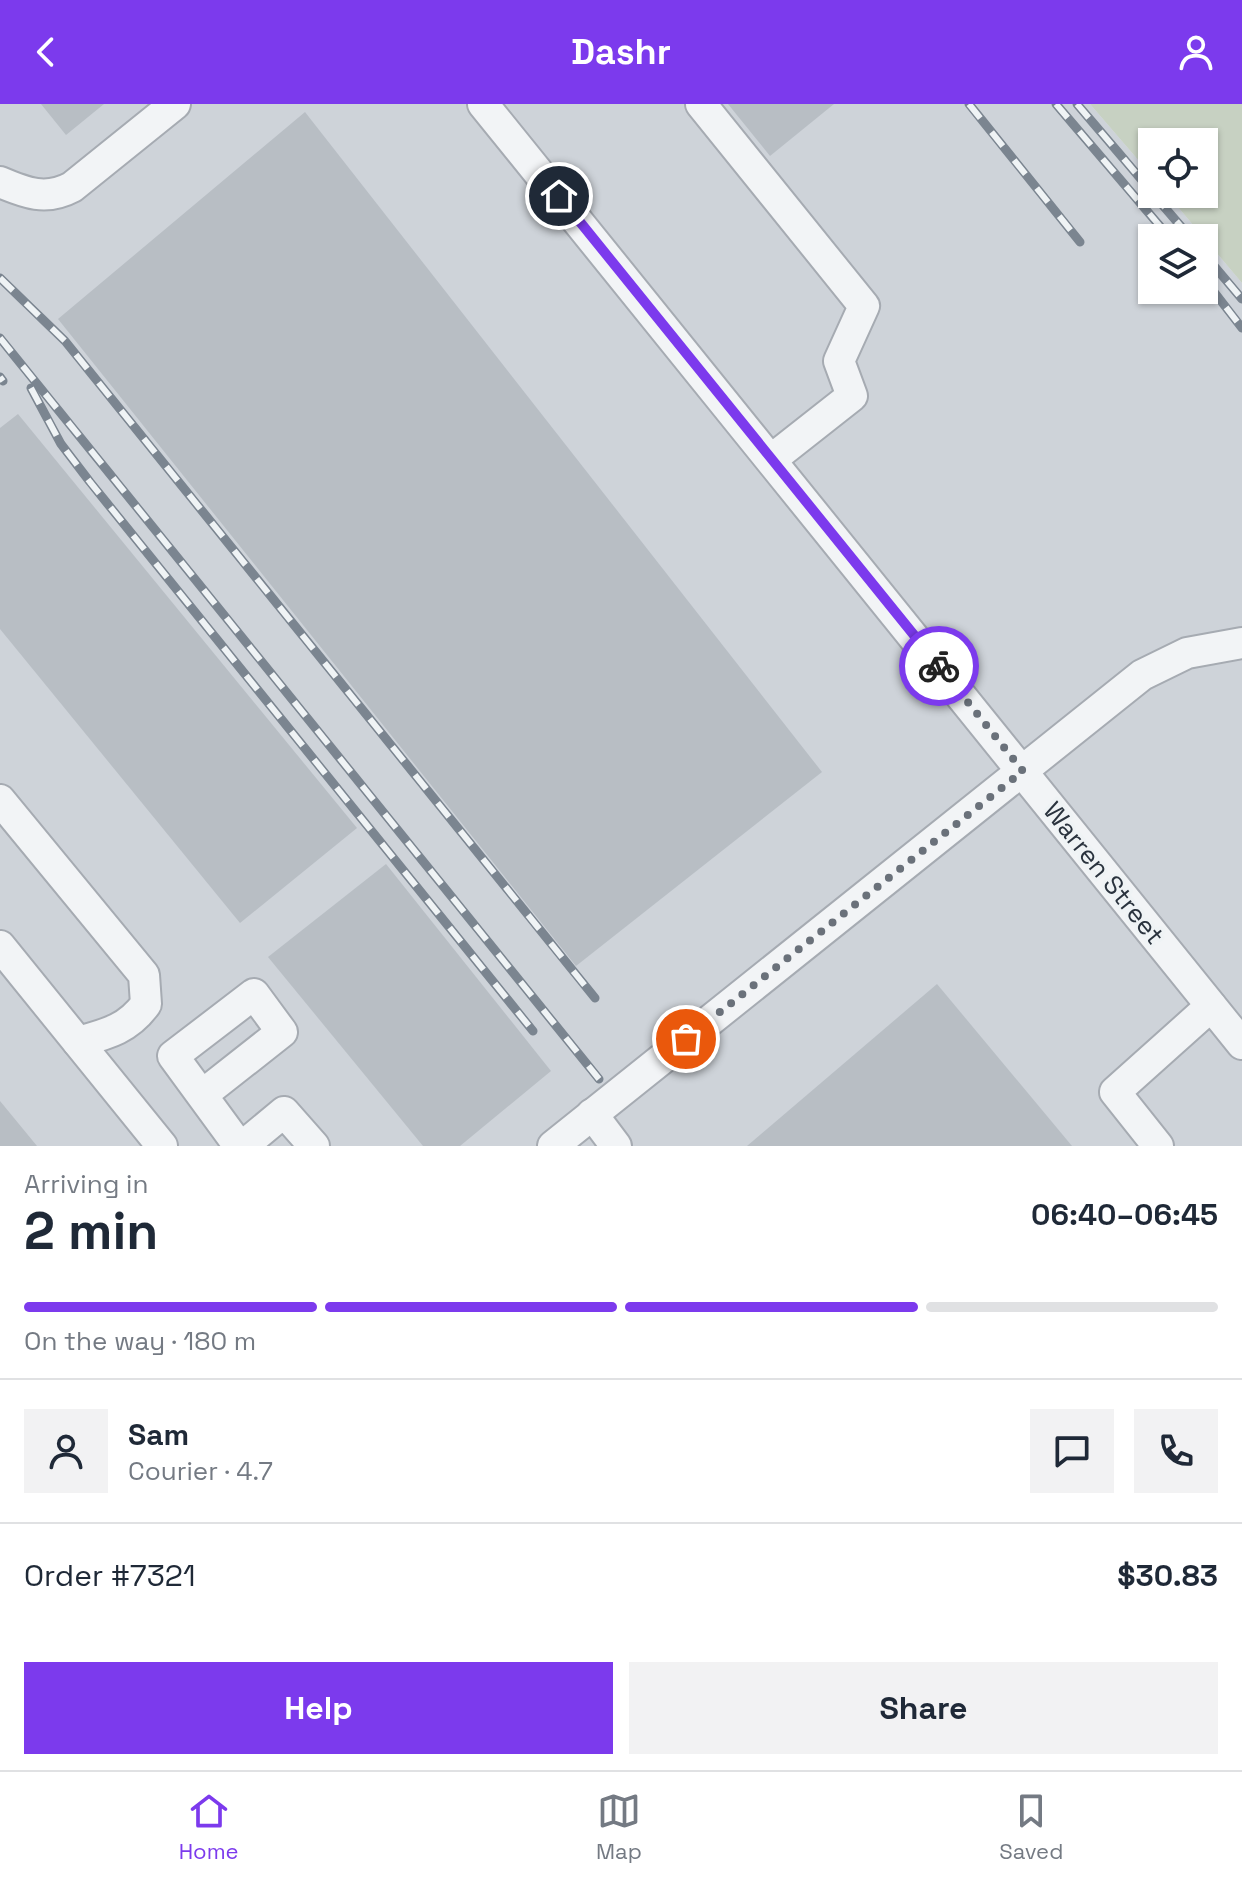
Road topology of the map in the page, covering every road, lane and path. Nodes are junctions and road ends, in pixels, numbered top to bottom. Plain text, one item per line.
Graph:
1 (175, 104) edge
2 (483, 104) edge
3 (701, 104) edge
4 (0, 182) edge
5 (772, 459) junction
6 (1242, 643) edge
7 (1023, 771) junction
8 (6, 820) edge
9 (3, 957) edge
10 (1211, 1006) junction
11 (78, 1042) junction
12 (1242, 1044) edge
13 (202, 1095) junction
14 (592, 1114) junction
15 (162, 1146) edge
16 (241, 1146) edge
17 (314, 1146) edge
18 (553, 1146) edge
19 (616, 1146) edge
20 (1158, 1146) edge

1 - 4 street
2 - 5 street, Warren Street
3 - 5 street
5 - 7 street, Warren Street
6 - 7 street
7 - 10 street, Warren Street
7 - 14 street
8 - 11 street
9 - 11 street
10 - 12 street, Warren Street
10 - 20 street
11 - 15 street
13 - 13 street
13 - 16 street
14 - 18 street
14 - 19 street
16 - 17 street

